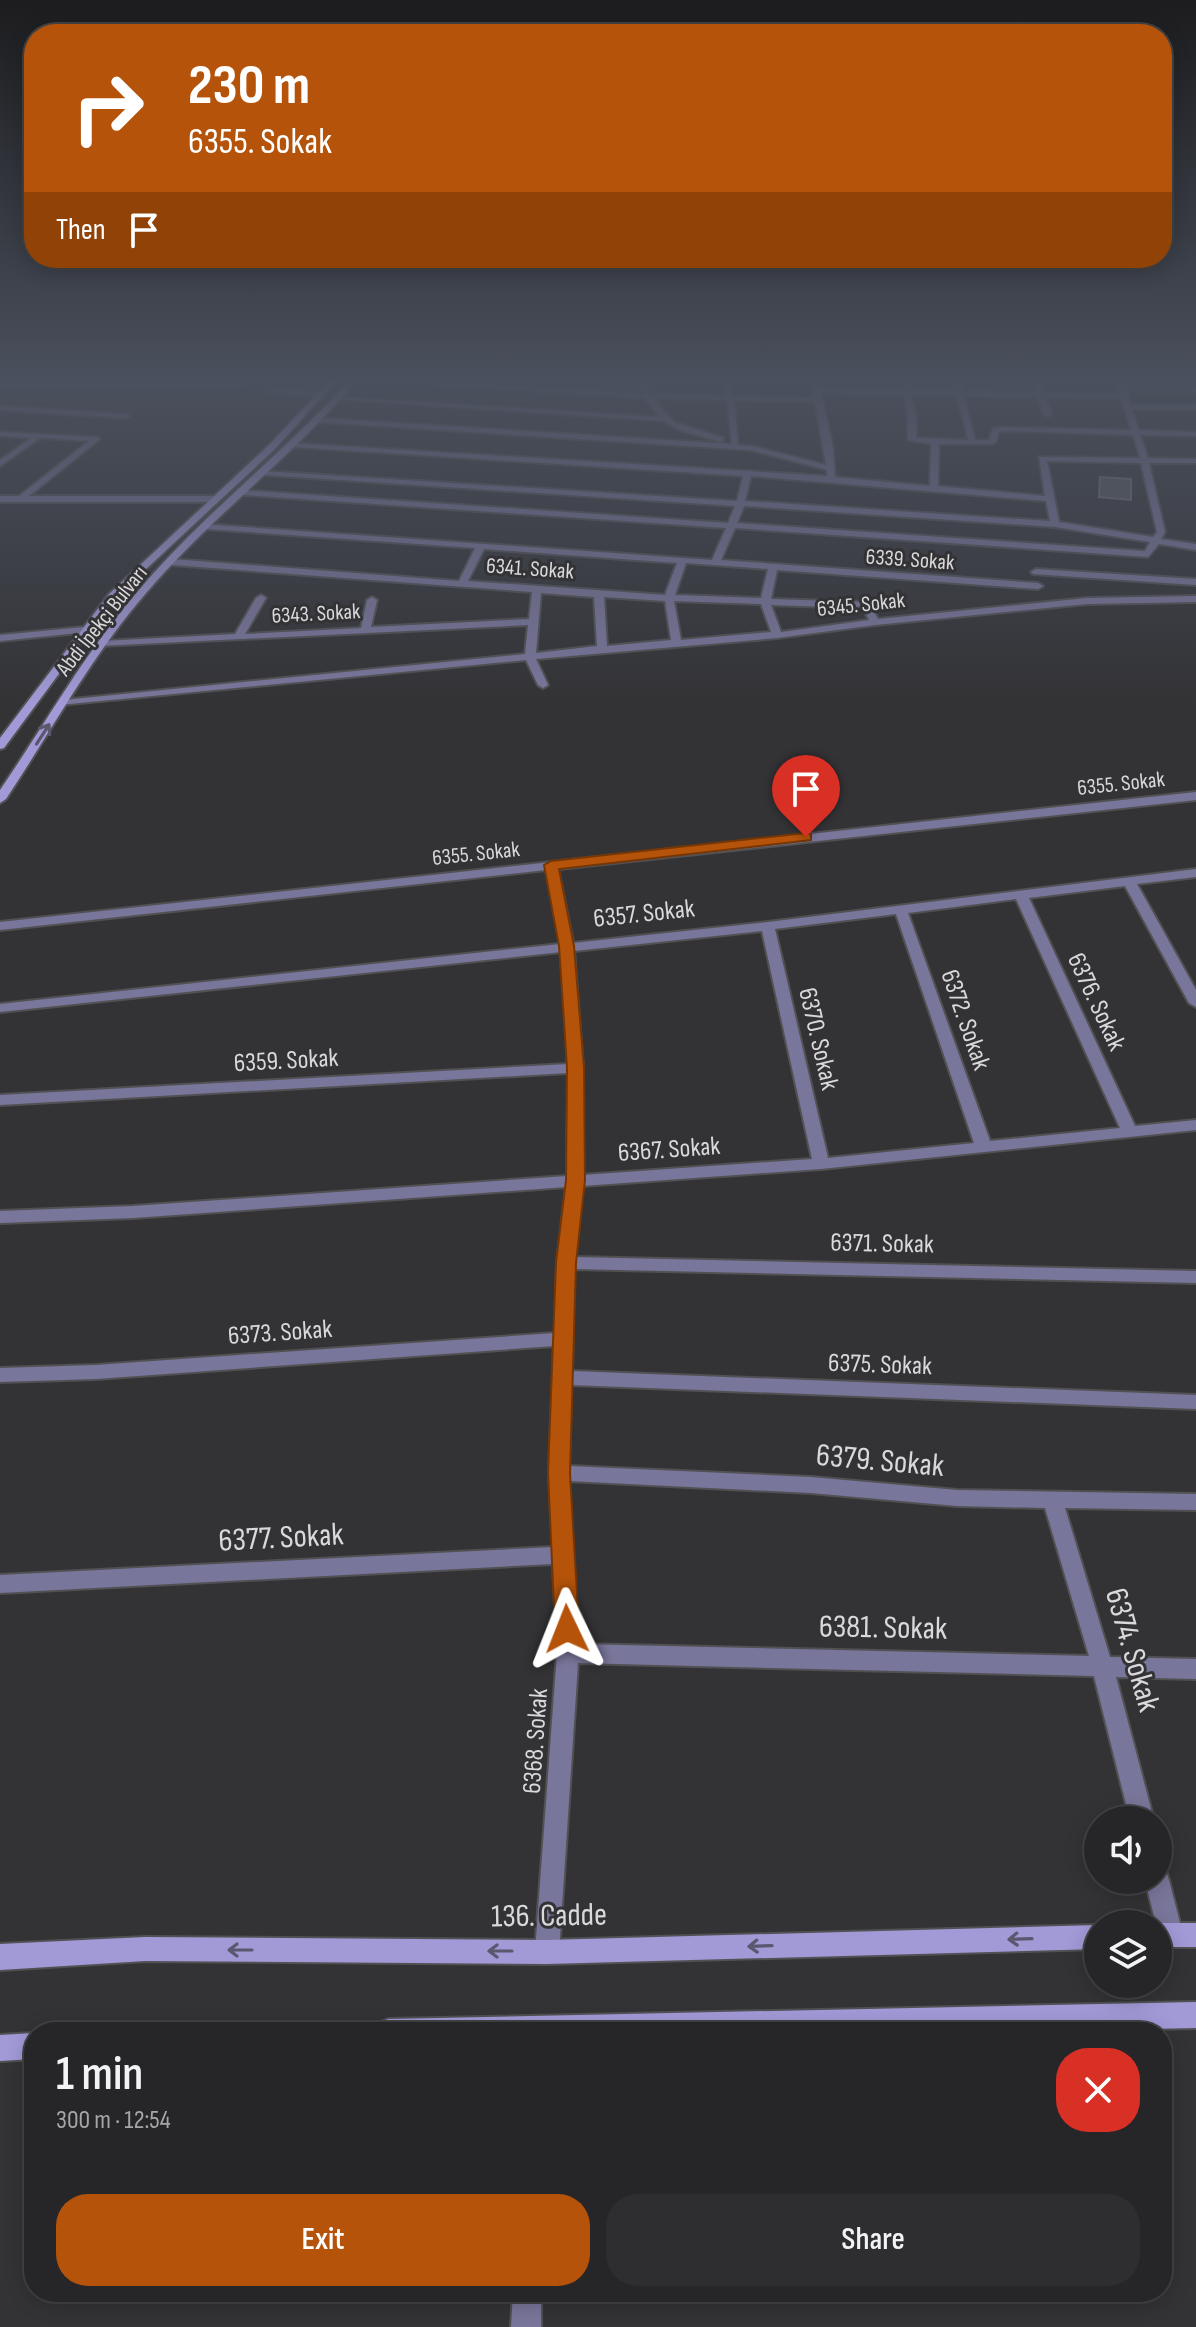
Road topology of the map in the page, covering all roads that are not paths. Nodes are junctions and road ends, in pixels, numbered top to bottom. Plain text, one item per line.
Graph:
1 (35, 488) edge
2 (227, 488) edge
3 (249, 488) edge
4 (482, 488) edge
5 (744, 488) edge
6 (924, 488) edge
7 (1048, 488) edge
8 (1151, 488) edge
9 (934, 489) joint
10 (244, 492) junction
11 (0, 499) edge
12 (21, 499) junction
13 (215, 499) junction
14 (1050, 499) junction
15 (740, 505) junction
16 (1055, 524) junction
17 (205, 526) junction
18 (730, 526) junction
19 (1158, 541) junction
20 (480, 547) junction
21 (1196, 547) edge
22 (1029, 548) junction
23 (172, 562) junction
24 (682, 562) junction
25 (715, 564) junction
26 (773, 568) junction
27 (1036, 572) junction
28 (1196, 582) edge
29 (462, 584) junction
30 (1038, 586) junction
31 (537, 590) junction
32 (599, 594) junction
33 (261, 598) dead end
34 (669, 598) junction
35 (1196, 599) edge
36 (372, 600) dead end
37 (765, 602) junction
38 (1043, 607) junction
39 (531, 622) junction
40 (875, 622) junction
41 (84, 630) junction
42 (365, 631) junction
43 (777, 635) junction
44 (238, 637) junction
45 (0, 638) edge
46 (676, 643) junction
47 (103, 644) junction
48 (602, 649) junction
49 (530, 657) junction
50 (543, 685) dead end
51 (63, 703) junction
52 (0, 746) edge
53 (1196, 796) edge
54 (0, 799) edge
55 (551, 865) junction
56 (1196, 873) edge
57 (1128, 880) junction
58 (1020, 893) junction
59 (900, 908) junction
60 (0, 926) edge
61 (768, 926) junction
62 (567, 946) junction
63 (1196, 1003) edge
64 (0, 1008) edge
65 (576, 1068) junction
66 (0, 1100) edge
67 (1196, 1125) edge
68 (1129, 1130) junction
69 (984, 1148) junction
70 (821, 1164) junction
71 (575, 1180) junction
72 (0, 1217) edge
73 (566, 1263) junction
74 (1196, 1277) edge
75 (564, 1339) junction
76 (0, 1375) edge
77 (562, 1378) junction
78 (1196, 1402) edge
79 (559, 1473) junction
80 (1053, 1500) junction
81 (1196, 1502) edge
82 (565, 1555) junction
83 (0, 1584) edge
84 (568, 1653) junction
85 (1102, 1665) junction
86 (1196, 1669) edge
87 (1138, 1806) edge
88 (1162, 1894) edge
89 (1175, 1935) edge
90 (1084, 1937) edge
91 (547, 1952) junction
92 (0, 1957) edge
93 (1196, 2015) edge
94 (886, 2022) edge
95 (24, 2047) edge
96 (0, 2048) edge
97 (527, 2302) edge
98 (526, 2327) edge

1 - 12 street
2 - 13 street, Abdi İpekçi Bulvarı
3 - 10 street, Abdi İpekçi Bulvarı
4 - 15 street
5 - 15 street
6 - 9 street
7 - 14 street
8 - 19 street
9 - 14 street
10 - 17 street, Abdi İpekçi Bulvarı
10 - 18 street
11 - 12 street
12 - 13 street
13 - 41 street, Abdi İpekçi Bulvarı
14 - 16 street
15 - 16 street
15 - 18 street
16 - 19 street
17 - 20 street, 6339. Sokak
17 - 23 street, Abdi İpekçi Bulvarı
18 - 22 street
18 - 25 street
19 - 21 street
19 - 22 street
20 - 24 street, 6339. Sokak
20 - 29 street
22 - 27 street
23 - 29 street, 6341. Sokak
23 - 47 street, Abdi İpekçi Bulvarı
24 - 25 street, 6339. Sokak
24 - 34 street
25 - 26 street, 6339. Sokak
26 - 30 street, 6339. Sokak
26 - 37 street
27 - 28 street
27 - 30 street
29 - 31 street, 6341. Sokak
30 - 38 street
31 - 32 street, 6341. Sokak
31 - 39 street
32 - 34 street, 6341. Sokak
32 - 48 street
33 - 44 street
34 - 37 street, 6341. Sokak
34 - 46 street
35 - 38 street, 6345. Sokak
36 - 42 street
37 - 40 street, 6341. Sokak
37 - 43 street
38 - 40 street, 6345. Sokak
39 - 42 street, 6343. Sokak
39 - 49 street
40 - 43 street, 6345. Sokak
41 - 45 street
41 - 52 street, Abdi İpekçi Bulvarı
42 - 44 street, 6343. Sokak
43 - 46 street, 6345. Sokak
44 - 47 street, 6343. Sokak
46 - 48 street, 6345. Sokak
47 - 51 street, Abdi İpekçi Bulvarı
48 - 49 street, 6345. Sokak
49 - 50 street
49 - 51 street, 6345. Sokak
54 -> 51 street, Abdi İpekçi Bulvarı
53 - 55 street, 6355. Sokak
55 - 60 street, 6355. Sokak
55 - 62 street, 6368. Sokak
56 - 57 street, 6357. Sokak
57 - 58 street, 6357. Sokak
57 - 63 street
58 - 59 street, 6357. Sokak
58 - 68 street, 6376. Sokak
59 - 61 street, 6357. Sokak
59 - 69 street, 6372. Sokak
61 - 62 street, 6357. Sokak
61 - 70 street, 6370. Sokak
62 - 64 street, 6357. Sokak
62 - 65 street, 6368. Sokak
65 - 66 street, 6359. Sokak
65 - 71 street, 6368. Sokak
67 - 68 street, 6367. Sokak
68 - 69 street, 6367. Sokak
69 - 70 street, 6367. Sokak
70 - 71 street, 6367. Sokak
71 - 72 street, 6367. Sokak
71 - 73 street, 6368. Sokak
73 - 74 street, 6371. Sokak
73 - 75 street, 6368. Sokak
75 - 76 street, 6373. Sokak
75 - 77 street, 6368. Sokak
77 - 78 street, 6375. Sokak
77 - 79 street, 6368. Sokak
79 - 80 street, 6379. Sokak
79 - 82 street, 6368. Sokak
80 - 81 street, 6379. Sokak
80 - 85 street, 6374. Sokak
82 - 83 street, 6377. Sokak
82 - 84 street, 6368. Sokak
84 - 85 street, 6381. Sokak
84 - 91 street, 6368. Sokak
85 - 86 street, 6381. Sokak
85 - 87 street, 6374. Sokak
88 - 89 street
90 -> 91 street, 136. Cadde
91 -> 92 street, 136. Cadde
93 - 94 street
95 - 96 street
97 - 98 street

